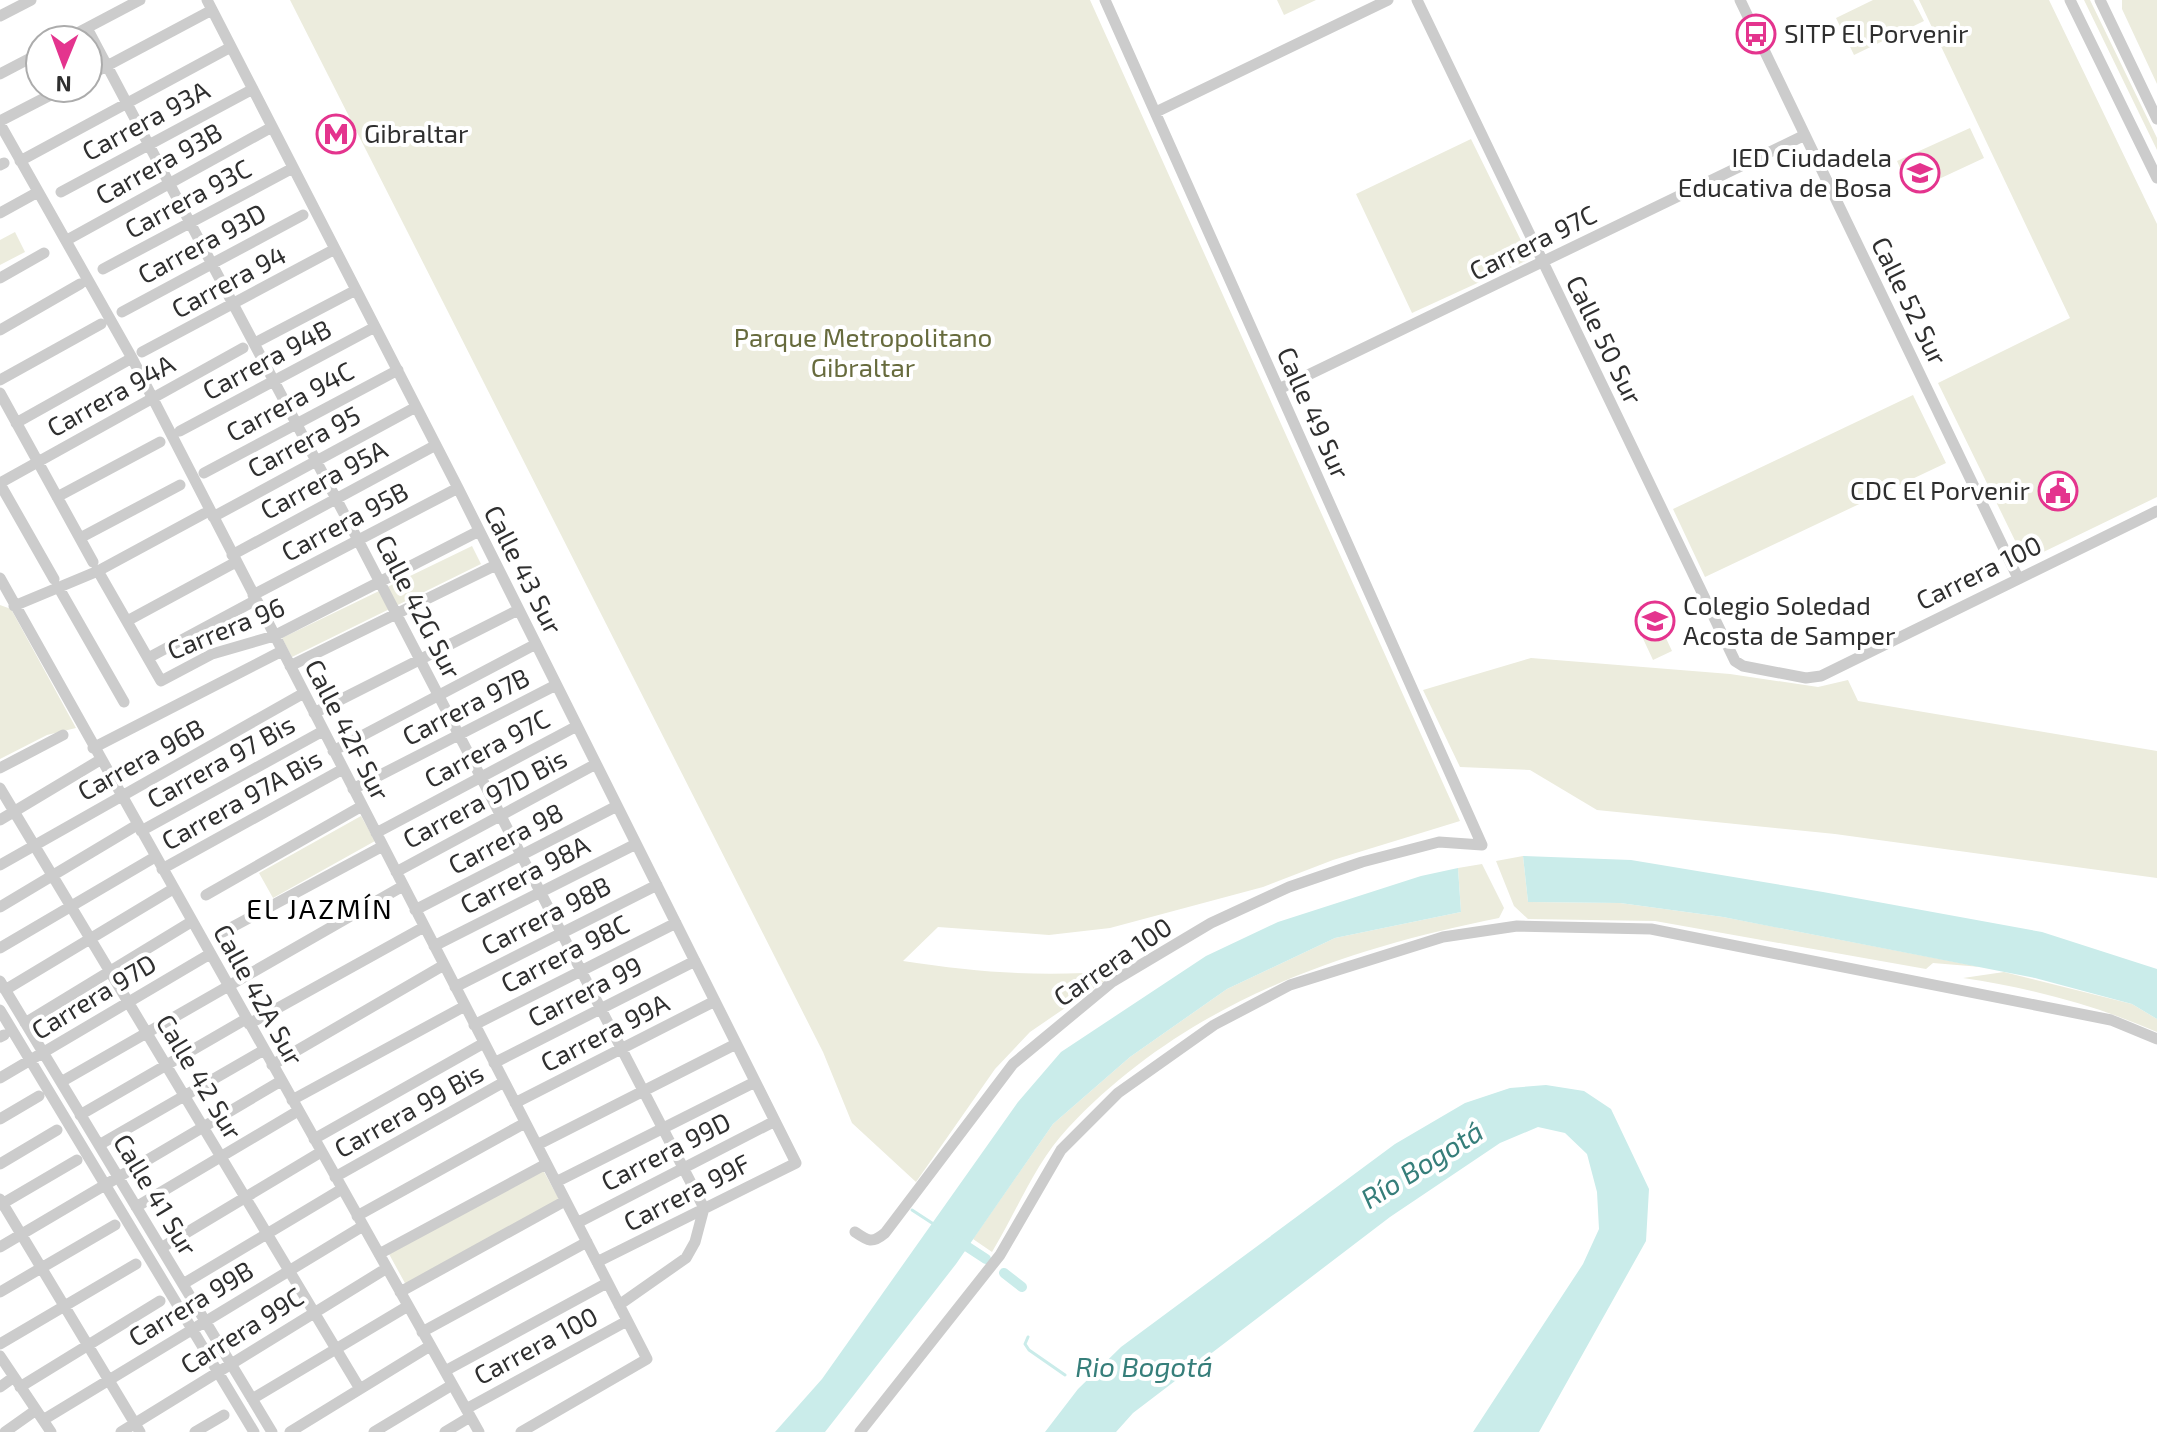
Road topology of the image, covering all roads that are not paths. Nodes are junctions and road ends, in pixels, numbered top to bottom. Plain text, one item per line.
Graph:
1 (31, 0) edge
2 (140, 0) edge
3 (1105, 0) edge
4 (1388, 0) edge
5 (1417, 0) edge
6 (1740, 0) edge
7 (2070, 0) edge
8 (2100, 0) edge
9 (210, 5) edge
10 (0, 16) edge
11 (95, 24) edge
12 (231, 47) junction
13 (104, 60) edge
14 (24, 61) edge
15 (107, 66) junction
16 (104, 68) edge
17 (0, 74) edge
18 (253, 89) junction
19 (127, 103) junction
20 (35, 104) edge
21 (1156, 112) junction
22 (2157, 119) edge
23 (0, 123) edge
24 (272, 127) junction
25 (1805, 135) junction
26 (148, 145) junction
27 (20, 161) junction
28 (293, 168) junction
29 (2157, 178) edge
30 (168, 184) junction
31 (38, 192) junction
32 (61, 192) dead end
33 (0, 213) edge
34 (303, 215) dead end
35 (191, 224) junction
36 (67, 240) junction
37 (335, 249) junction
38 (44, 253) dead end
39 (1542, 263) junction
40 (213, 265) junction
41 (103, 269) dead end
42 (0, 278) edge
43 (80, 284) dead end
44 (356, 290) junction
45 (234, 304) junction
46 (122, 312) dead end
47 (101, 324) dead end
48 (375, 327) junction
49 (0, 330) edge
50 (249, 346) junction
51 (137, 355) junction
52 (398, 370) junction
53 (0, 380) edge
54 (274, 381) junction
55 (1279, 389) junction
56 (0, 393) edge
57 (153, 399) junction
58 (416, 407) junction
59 (16, 423) junction
60 (296, 424) junction
61 (180, 431) dead end
62 (160, 442) dead end
63 (436, 445) junction
64 (316, 461) junction
65 (38, 462) junction
66 (204, 473) dead end
67 (0, 483) edge
68 (180, 485) dead end
69 (458, 488) junction
70 (57, 497) junction
71 (336, 498) junction
72 (2157, 511) edge
73 (211, 514) junction
74 (479, 531) junction
75 (80, 538) junction
76 (358, 540) junction
77 (234, 558) junction
78 (496, 565) junction
79 (96, 566) junction
80 (0, 578) edge
81 (2018, 578) junction
82 (379, 580) junction
83 (57, 584) junction
84 (4, 593) edge
85 (254, 598) junction
86 (14, 606) junction
87 (518, 610) junction
88 (397, 614) junction
89 (127, 621) junction
90 (274, 636) junction
91 (536, 644) junction
92 (282, 651) junction
93 (148, 658) junction
94 (420, 659) junction
95 (290, 666) junction
96 (1775, 672) joint
97 (556, 685) junction
98 (304, 693) junction
99 (438, 696) junction
100 (124, 702) dead end
101 (314, 713) junction
102 (577, 726) junction
103 (323, 731) junction
104 (63, 735) dead end
105 (459, 735) junction
106 (93, 748) junction
107 (333, 751) junction
108 (100, 760) junction
109 (596, 764) junction
110 (0, 768) edge
111 (343, 769) junction
112 (480, 777) junction
113 (0, 788) edge
114 (353, 789) junction
115 (121, 797) junction
116 (362, 806) junction
117 (617, 806) junction
118 (14, 811) junction
119 (500, 816) junction
120 (0, 820) edge
121 (139, 828) junction
122 (376, 833) junction
123 (636, 844) junction
124 (35, 845) junction
125 (1482, 845) joint
126 (383, 846) junction
127 (521, 856) junction
128 (155, 857) junction
129 (0, 865) edge
130 (162, 869) junction
131 (396, 872) junction
132 (52, 875) junction
133 (657, 885) junction
134 (403, 886) junction
135 (173, 889) junction
136 (540, 893) junction
137 (206, 895) dead end
138 (71, 906) junction
139 (0, 907) edge
140 (415, 910) junction
141 (191, 922) junction
142 (676, 923) junction
143 (424, 927) junction
144 (223, 932) dead end
145 (561, 933) junction
146 (90, 939) junction
147 (434, 946) junction
148 (0, 948) edge
149 (210, 954) junction
150 (695, 961) junction
151 (444, 965) junction
152 (110, 971) junction
153 (580, 971) junction
154 (2, 986) edge
155 (228, 986) junction
156 (455, 987) junction
157 (715, 1001) junction
158 (128, 1003) junction
159 (465, 1006) junction
160 (600, 1009) junction
161 (0, 1010) edge
162 (248, 1022) junction
163 (25, 1023) junction
164 (474, 1025) junction
165 (147, 1033) junction
166 (2157, 1039) edge
167 (484, 1043) junction
168 (736, 1044) junction
169 (620, 1049) junction
170 (264, 1050) junction
171 (43, 1053) junction
172 (30, 1060) junction
173 (494, 1063) junction
174 (166, 1065) junction
175 (272, 1065) junction
176 (0, 1078) edge
177 (281, 1081) junction
178 (61, 1082) junction
179 (504, 1082) junction
180 (755, 1082) junction
181 (643, 1092) junction
182 (39, 1096) dead end
183 (185, 1096) junction
184 (515, 1103) junction
185 (295, 1106) junction
186 (80, 1115) junction
187 (0, 1119) edge
188 (775, 1121) junction
189 (525, 1123) junction
190 (203, 1127) junction
191 (662, 1129) junction
192 (57, 1130) dead end
193 (314, 1139) junction
194 (99, 1145) junction
195 (537, 1145) junction
196 (321, 1152) junction
197 (221, 1157) junction
198 (77, 1160) dead end
199 (796, 1163) joint
200 (0, 1164) edge
201 (546, 1164) junction
202 (683, 1168) junction
203 (118, 1177) junction
204 (335, 1177) junction
205 (556, 1182) junction
206 (106, 1185) junction
207 (342, 1189) junction
208 (245, 1198) junction
209 (565, 1201) junction
210 (1, 1202) edge
211 (136, 1207) junction
212 (704, 1208) junction
213 (360, 1221) junction
214 (577, 1223) junction
215 (115, 1225) dead end
216 (855, 1232) dead end
217 (22, 1234) junction
218 (267, 1234) junction
219 (587, 1242) junction
220 (0, 1247) edge
221 (161, 1248) junction
222 (379, 1254) junction
223 (597, 1262) junction
224 (136, 1264) dead end
225 (41, 1267) junction
226 (387, 1268) junction
227 (288, 1271) junction
228 (607, 1283) junction
229 (183, 1284) junction
230 (0, 1292) edge
231 (400, 1292) junction
232 (160, 1301) dead end
233 (619, 1305) junction
234 (65, 1306) junction
235 (408, 1306) junction
236 (314, 1313) junction
237 (205, 1321) junction
238 (627, 1321) junction
239 (192, 1329) junction
240 (422, 1332) junction
241 (0, 1344) edge
242 (89, 1344) junction
243 (430, 1346) junction
244 (335, 1349) junction
245 (0, 1356) edge
246 (231, 1364) junction
247 (445, 1371) junction
248 (218, 1372) junction
249 (109, 1380) junction
250 (17, 1382) junction
251 (452, 1385) junction
252 (0, 1387) edge
253 (360, 1389) junction
254 (252, 1399) junction
255 (468, 1413) junction
256 (39, 1415) junction
257 (224, 1415) dead end
258 (138, 1428) edge
259 (5, 1432) edge
260 (51, 1432) edge
261 (121, 1432) edge
262 (195, 1432) edge
263 (254, 1432) edge
264 (272, 1432) edge
265 (290, 1432) edge
266 (374, 1432) edge
267 (445, 1432) edge
268 (479, 1432) edge
269 (521, 1432) edge
270 (860, 1432) edge

1 - 10 street
2 - 11 street
3 - 21 street, Calle 49 Sur
4 - 21 street
5 - 39 street, Calle 50 Sur
6 - 25 street, Calle 52 Sur
7 - 29 street
8 - 22 street
9 - 12 street, Calle 43 Sur
9 - 15 street
12 - 18 street, Calle 43 Sur
12 - 19 street
13 - 15 street, Calle 42G Sur
14 - 17 street
15 - 16 street
15 - 19 street, Calle 42G Sur
18 - 24 street, Calle 43 Sur
18 - 26 street, Carrera 93A
19 - 26 street, Calle 42G Sur
19 - 27 street
20 - 23 street
21 - 55 street, Calle 49 Sur
23 - 27 street, Calle 42F Sur
24 - 28 street, Calle 43 Sur
24 - 30 street, Carrera 93B
25 - 39 street, Carrera 97C
25 - 81 street, Calle 52 Sur
26 - 30 street, Calle 42G Sur
26 - 32 street, Carrera 93A
27 - 31 street, Calle 42F Sur
28 - 35 street, Carrera 93C
28 - 37 street, Calle 43 Sur
30 - 35 street, Calle 42G Sur
30 - 36 street, Carrera 93B
31 - 33 street
31 - 36 street, Calle 42F Sur
34 - 40 street, Carrera 93D
35 - 40 street, Calle 42G Sur
35 - 41 street, Carrera 93C
36 - 51 street, Calle 42F Sur
37 - 44 street, Calle 43 Sur
37 - 45 street, Carrera 94
38 - 42 street
39 - 55 street, Carrera 97C
39 - 96 street, Calle 50 Sur
40 - 45 street, Calle 42G Sur
40 - 46 street, Carrera 93D
43 - 49 street
44 - 48 street, Calle 43 Sur
44 - 50 street, Carrera 94A
45 - 50 street, Calle 42G Sur
45 - 51 street, Carrera 94
47 - 53 street
48 - 52 street, Calle 43 Sur
48 - 54 street, Carrera 94B
50 - 54 street, Calle 42G Sur
50 - 57 street, Carrera 94A
51 - 57 street, Calle 42F Sur
51 - 59 street, Carrera 94
52 - 58 street, Calle 43 Sur
52 - 60 street, Carrera 94C
54 - 60 street, Calle 42G Sur
54 - 61 street, Carrera 94B
55 - 125 street, Calle 49 Sur
56 - 59 street
57 - 65 street, Carrera 94A
57 - 73 street, Calle 42F Sur
58 - 63 street, Calle 43 Sur
58 - 64 street, Carrera 95
59 - 65 street
60 - 64 street, Calle 42G Sur
60 - 66 street, Carrera 94C
62 - 70 street
63 - 69 street, Calle 43 Sur
63 - 71 street, Carrera 95A
64 - 71 street, Calle 42G Sur
64 - 73 street, Carrera 95
65 - 67 street, Carrera 94A
65 - 70 street
67 - 83 street
68 - 75 street
69 - 74 street, Calle 43 Sur
69 - 76 street, Carrera 95B
70 - 75 street
71 - 76 street, Calle 42G Sur
71 - 77 street, Carrera 95A
72 - 81 street, Carrera 100
73 - 77 street, Calle 42F Sur
73 - 79 street, Carrera 95
74 - 78 street, Calle 43 Sur
74 - 82 street, Carrera 96
75 - 79 street
76 - 82 street, Calle 42G Sur
76 - 85 street, Carrera 95B
77 - 85 street, Calle 42F Sur
77 - 89 street, Carrera 95A
78 - 87 street, Calle 43 Sur
78 - 88 street
79 - 83 street, Carrera 95
79 - 89 street
80 - 84 street, Calle 42A Sur
81 - 96 street, Carrera 100
82 - 88 street, Calle 42G Sur
82 - 90 street, Carrera 96
83 - 86 street, Carrera 95
83 - 100 street
84 - 86 street, Calle 42A Sur
85 - 90 street, Calle 42F Sur
85 - 93 street, Carrera 95B
86 - 106 street, Calle 42A Sur
87 - 91 street, Calle 43 Sur
87 - 94 street
88 - 94 street, Calle 42G Sur
88 - 95 street
89 - 93 street
90 - 92 street, Calle 42F Sur
90 - 93 street, Carrera 96
91 - 97 street, Calle 43 Sur
91 - 99 street
92 - 95 street, Calle 42F Sur
92 - 106 street
94 - 99 street, Calle 42G Sur
94 - 101 street
95 - 98 street, Calle 42F Sur
97 - 102 street, Calle 43 Sur
97 - 105 street, Carrera 97B
98 - 101 street, Calle 42F Sur
98 - 115 street, Carrera 96B
99 - 105 street, Calle 42G Sur
99 - 107 street
101 - 103 street, Calle 42F Sur
102 - 109 street, Calle 43 Sur
102 - 112 street, Carrera 97C
103 - 107 street, Calle 42F Sur
103 - 121 street, Carrera 97 Bis
104 - 110 street
105 - 112 street, Calle 42G Sur
105 - 114 street, Carrera 97B
106 - 108 street, Calle 42A Sur
107 - 111 street, Calle 42F Sur
108 - 115 street, Calle 42A Sur
108 - 118 street
109 - 117 street, Calle 43 Sur
109 - 119 street, Carrera 97D Bis
111 - 114 street, Calle 42F Sur
111 - 130 street, Carrera 97A Bis
112 - 119 street, Calle 42G Sur
112 - 122 street, Carrera 97C
113 - 118 street, Calle 42 Sur
114 - 116 street, Calle 42F Sur
115 - 121 street, Calle 42A Sur
115 - 124 street, Carrera 96B
116 - 122 street, Calle 42F Sur
116 - 137 street
117 - 123 street, Calle 43 Sur
117 - 127 street, Carrera 98
118 - 120 street
118 - 124 street, Calle 42 Sur
119 - 127 street, Calle 42G Sur
119 - 131 street, Carrera 97D Bis
121 - 128 street, Calle 42A Sur
121 - 132 street, Carrera 97 Bis
122 - 126 street, Calle 42F Sur
123 - 133 street, Calle 43 Sur
123 - 136 street, Carrera 98A
124 - 129 street, Carrera 96B
124 - 132 street, Calle 42 Sur
125 - 216 street, Carrera 100
126 - 131 street, Calle 42F Sur
126 - 144 street
127 - 136 street, Calle 42G Sur
127 - 140 street, Carrera 98
128 - 130 street, Calle 42A Sur
128 - 138 street
130 - 135 street, Calle 42A Sur
131 - 134 street, Calle 42F Sur
132 - 138 street, Calle 42 Sur
132 - 139 street, Carrera 97 Bis
133 - 142 street, Calle 43 Sur
133 - 145 street, Carrera 98B
134 - 140 street, Calle 42F Sur
134 - 155 street
135 - 141 street, Calle 42A Sur
135 - 146 street
136 - 145 street, Calle 42G Sur
136 - 147 street, Carrera 98A
138 - 146 street, Calle 42 Sur
138 - 148 street
140 - 143 street, Calle 42F Sur
141 - 149 street, Calle 42A Sur
141 - 152 street
142 - 150 street, Calle 43 Sur
142 - 153 street, Carrera 98C
143 - 147 street, Calle 42F Sur
143 - 162 street
145 - 153 street, Calle 42G Sur
145 - 156 street, Carrera 98B
146 - 152 street, Calle 42 Sur
146 - 154 street
147 - 151 street, Calle 42F Sur
149 - 155 street, Calle 42A Sur
149 - 158 street, Carrera 97D
150 - 157 street, Calle 43 Sur
150 - 160 street, Carrera 99
151 - 156 street, Calle 42F Sur
151 - 175 street
152 - 158 street, Calle 42 Sur
152 - 163 street
153 - 160 street, Calle 42G Sur
153 - 164 street, Carrera 98C
154 - 163 street, Calle 41 Sur
155 - 162 street, Calle 42A Sur
155 - 165 street
156 - 159 street, Calle 42F Sur
157 - 168 street, Calle 43 Sur
157 - 169 street, Carrera 99A
158 - 165 street, Calle 42 Sur
158 - 171 street, Carrera 97D
159 - 164 street, Calle 42F Sur
159 - 185 street
160 - 169 street, Calle 42G Sur
160 - 173 street, Carrera 99
161 - 172 street, Calle 41 Sur
162 - 170 street, Calle 42A Sur
162 - 174 street
163 - 171 street, Calle 41 Sur
164 - 167 street, Calle 42F Sur
165 - 174 street, Calle 42 Sur
165 - 178 street
166 - 270 street
167 - 173 street, Calle 42F Sur
167 - 193 street
168 - 180 street, Calle 43 Sur
168 - 181 street
169 - 181 street, Calle 42G Sur
169 - 184 street, Carrera 99A
170 - 175 street, Calle 42A Sur
170 - 183 street
171 - 172 street, Carrera 97D
171 - 178 street, Calle 41 Sur
172 - 176 street, Carrera 97D
172 - 206 street, Calle 41 Sur
173 - 179 street, Calle 42F Sur
174 - 183 street, Calle 42 Sur
174 - 186 street
175 - 177 street, Calle 42A Sur
177 - 185 street, Calle 42A Sur
177 - 190 street
178 - 186 street, Calle 41 Sur
179 - 184 street, Calle 42F Sur
179 - 204 street, Carrera 99 Bis
180 - 188 street, Calle 43 Sur
180 - 191 street
181 - 191 street, Calle 42G Sur
181 - 195 street
182 - 187 street
183 - 190 street, Calle 42 Sur
183 - 194 street
184 - 189 street, Calle 42F Sur
185 - 193 street, Calle 42A Sur
185 - 197 street
186 - 194 street, Calle 41 Sur
188 - 199 street, Calle 43 Sur
188 - 202 street, Carrera 99D
189 - 195 street, Calle 42F Sur
189 - 213 street, Carrera 99B
190 - 197 street, Calle 42 Sur
190 - 203 street
191 - 202 street, Calle 42G Sur
191 - 205 street
192 - 200 street
193 - 196 street, Calle 42A Sur
194 - 203 street, Calle 41 Sur
195 - 201 street, Calle 42F Sur
196 - 204 street, Calle 42A Sur
196 - 208 street
197 - 208 street, Calle 42 Sur
197 - 211 street
198 - 210 street
199 - 212 street, Carrera 99F
201 - 205 street, Calle 42F Sur
201 - 222 street
202 - 212 street, Calle 42G Sur
202 - 214 street, Carrera 99D
203 - 206 street
203 - 211 street, Calle 41 Sur
204 - 207 street, Calle 42A Sur
205 - 209 street, Calle 42F Sur
206 - 217 street
206 - 239 street, Calle 41 Sur
207 - 213 street, Calle 42A Sur
207 - 218 street
208 - 218 street, Calle 42 Sur
208 - 221 street
209 - 214 street, Calle 42F Sur
209 - 231 street
210 - 217 street
211 - 221 street, Calle 41 Sur
212 - 223 street, Carrera 99F
212 - 233 street
213 - 222 street, Calle 42A Sur
213 - 227 street, Carrera 99B
214 - 219 street, Calle 42F Sur
215 - 225 street
217 - 220 street
217 - 225 street
218 - 227 street, Calle 42 Sur
218 - 229 street
219 - 223 street, Calle 42F Sur
219 - 240 street
221 - 229 street, Calle 41 Sur
222 - 226 street, Calle 42A Sur
223 - 228 street, Calle 42F Sur
224 - 234 street
225 - 230 street
225 - 234 street
226 - 231 street, Calle 42A Sur
226 - 236 street, Carrera 99C
227 - 236 street, Calle 42 Sur
227 - 237 street, Carrera 99B
228 - 233 street, Calle 42F Sur
228 - 247 street
229 - 237 street, Calle 41 Sur
231 - 235 street, Calle 42A Sur
232 - 242 street
233 - 238 street, Calle 42F Sur
234 - 241 street
234 - 242 street
235 - 240 street, Calle 42A Sur
235 - 244 street
236 - 244 street, Calle 42 Sur
236 - 246 street, Carrera 99C
237 - 239 street, Carrera 99B
237 - 246 street, Calle 41 Sur
238 - 255 street, Carrera 100
238 - 269 street, Calle 42F Sur
239 - 248 street, Calle 41 Sur
239 - 249 street, Carrera 99B
240 - 243 street, Calle 42A Sur
242 - 249 street
242 - 250 street
243 - 247 street, Calle 42A Sur
243 - 253 street
244 - 253 street, Calle 42 Sur
244 - 254 street
245 - 250 street
246 - 248 street, Carrera 99C
246 - 254 street, Calle 41 Sur
247 - 251 street, Calle 42A Sur
248 - 258 street, Carrera 99C
248 - 263 street, Calle 41 Sur
249 - 256 street, Carrera 99B
249 - 258 street
250 - 252 street
250 - 256 street
251 - 255 street, Calle 42A Sur
251 - 266 street
253 - 265 street
254 - 264 street, Calle 41 Sur
255 - 267 street, Carrera 100
255 - 268 street, Calle 42A Sur
256 - 259 street, Carrera 99B
256 - 260 street
257 - 262 street
258 - 261 street, Carrera 99C

